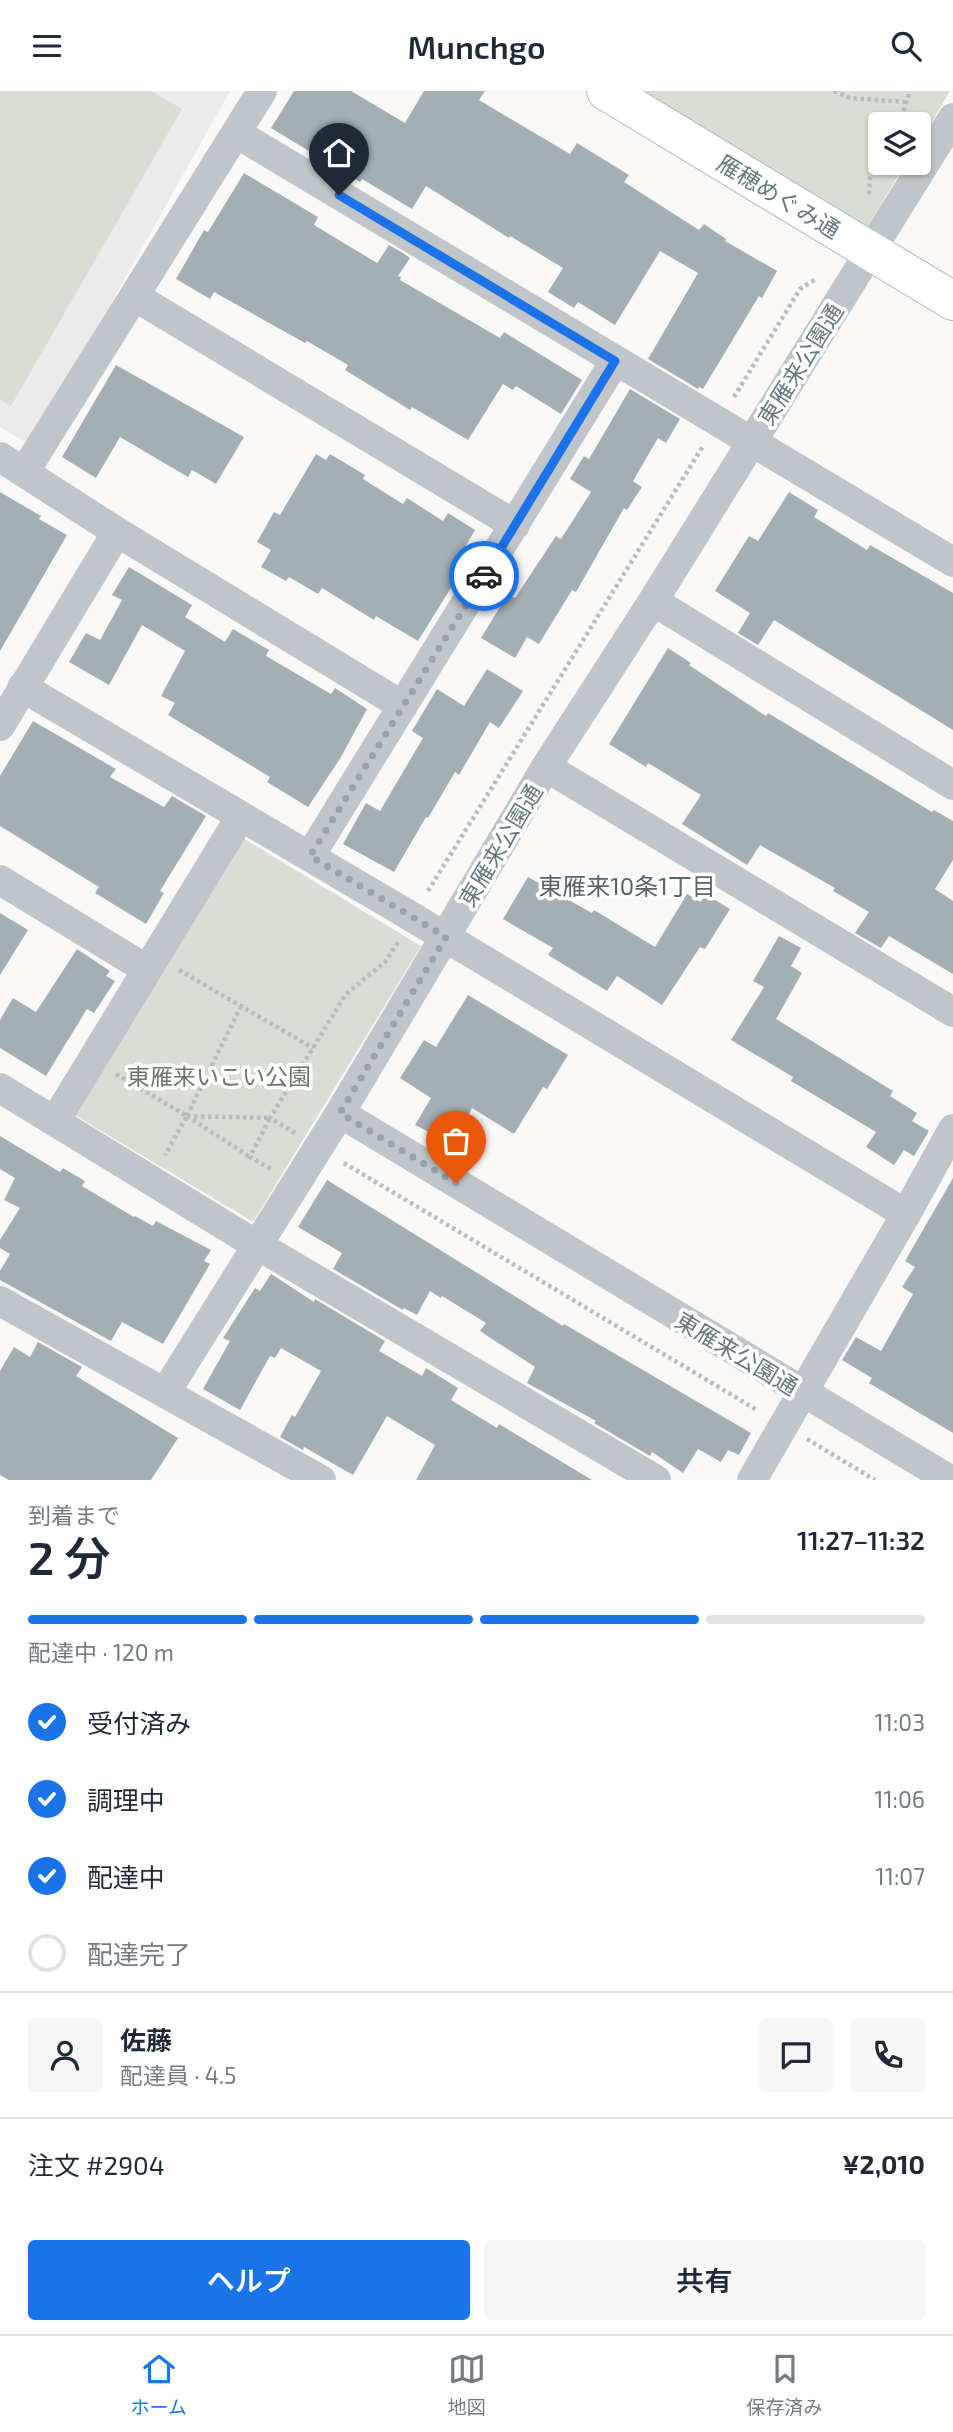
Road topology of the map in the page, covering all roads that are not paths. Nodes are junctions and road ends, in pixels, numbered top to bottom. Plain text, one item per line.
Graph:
1 (262, 91) edge
2 (606, 91) edge
3 (953, 118) edge
4 (236, 133) junction
5 (870, 250) junction
6 (134, 296) junction
7 (953, 300) edge
8 (615, 361) junction
9 (751, 443) junction
10 (12, 464) edge
11 (515, 526) junction
12 (117, 532) junction
13 (953, 562) edge
14 (653, 601) junction
15 (22, 687) junction
16 (403, 706) junction
17 (0, 726) edge
18 (546, 767) junction
19 (953, 785) edge
20 (241, 816) junction
21 (310, 856) junction
22 (0, 880) edge
23 (446, 937) junction
24 (158, 967) junction
25 (953, 1012) edge
26 (0, 1088) edge
27 (340, 1113) junction
28 (55, 1121) junction
29 (953, 1129) edge
30 (906, 1214) junction
31 (256, 1244) junction
32 (0, 1301) edge
33 (803, 1392) junction
34 (165, 1393) junction
35 (321, 1480) edge
36 (656, 1480) edge
37 (752, 1480) edge
38 (950, 1480) edge

1 - 4 street
2 - 5 street, 雁穂めぐみ通
3 - 5 street, 東雁来公園通
4 - 6 street
4 - 8 street
5 - 7 street, 雁穂めぐみ通
5 - 9 street, 東雁来公園通
6 - 10 street
6 - 11 street
8 - 9 street
8 - 11 street
9 - 13 street
9 - 14 street, 東雁来公園通
10 - 12 street
11 - 16 street
12 - 15 street
12 - 16 street
14 - 18 street, 東雁来公園通
14 - 19 street
15 - 17 street
15 - 20 street
16 - 21 street
18 - 23 street, 東雁来公園通
18 - 25 street
20 - 21 street
20 - 24 street
21 - 23 street
22 - 24 street
23 - 27 street, 東雁来公園通
23 - 30 street
24 - 28 street
26 - 28 street
27 - 31 street
27 - 33 street, 東雁来公園通
28 - 31 street
29 - 30 street
30 - 33 street
31 - 34 street
31 - 36 street
32 - 34 street
33 - 37 street
33 - 38 street, 東雁来公園通
34 - 35 street

